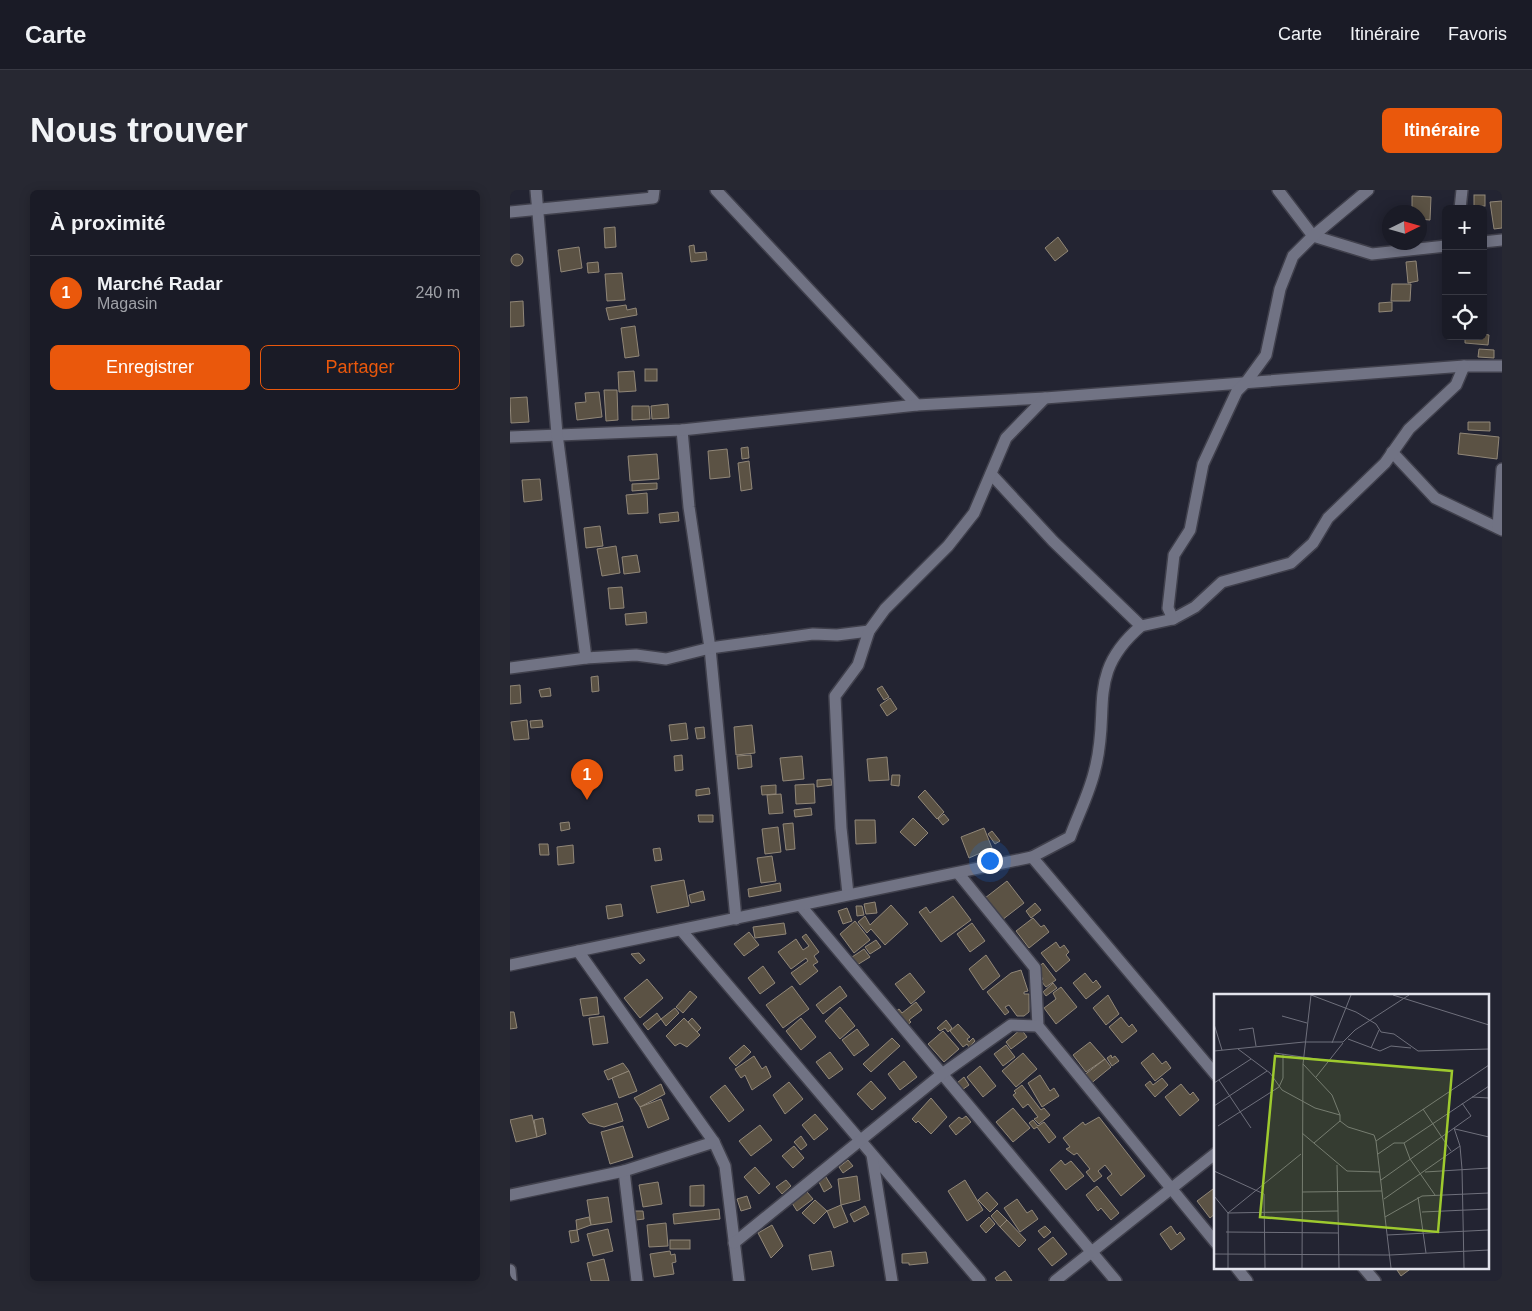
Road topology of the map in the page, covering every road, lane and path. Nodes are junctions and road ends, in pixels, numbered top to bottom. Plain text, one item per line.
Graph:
1 (536, 190) edge
2 (654, 190) edge
3 (716, 190) edge
4 (1278, 190) edge
5 (1368, 190) edge
6 (1462, 190) edge
7 (1460, 205) edge
8 (538, 210) junction
9 (510, 212) edge
10 (1313, 236) junction
11 (1502, 240) edge
12 (1487, 242) edge
13 (1442, 246) edge
14 (1464, 366) junction
15 (1502, 366) edge
16 (1248, 381) junction
17 (1045, 398) junction
18 (917, 405) junction
19 (682, 430) junction
20 (558, 434) junction
21 (510, 437) edge
22 (1392, 452) junction
23 (1502, 469) edge
24 (991, 474) junction
25 (1500, 529) edge
26 (1173, 619) junction
27 (1141, 626) junction
28 (869, 631) junction
29 (710, 648) junction
30 (586, 658) junction
31 (510, 668) edge
32 (1032, 858) junction
33 (958, 873) junction
34 (848, 894) junction
35 (801, 906) junction
36 (736, 919) junction
37 (681, 930) junction
38 (578, 951) junction
39 (510, 965) edge
40 (1038, 1026) junction
41 (1214, 1073) edge
42 (942, 1074) junction
43 (861, 1138) junction
44 (714, 1142) junction
45 (872, 1155) junction
46 (1214, 1155) edge
47 (624, 1171) junction
48 (1171, 1188) junction
49 (510, 1195) edge
50 (1214, 1241) edge
51 (734, 1243) junction
52 (1092, 1252) junction
53 (1237, 1268) edge
54 (1364, 1268) edge
55 (510, 1270) edge
56 (512, 1281) edge
57 (638, 1281) edge
58 (739, 1281) edge
59 (892, 1281) edge
60 (980, 1281) edge
61 (1056, 1281) edge
62 (1116, 1281) edge
63 (1247, 1281) edge
64 (1375, 1281) edge

1 - 8 street
2 - 8 street
3 - 18 street
4 - 10 street
5 - 10 street
6 - 7 street
8 - 9 street
8 - 20 street
10 - 13 street
10 - 16 street
11 - 12 street
14 - 15 street
14 - 16 street
14 - 22 street
16 - 17 street
16 - 26 street
17 - 18 street
17 - 24 street
18 - 19 street
19 - 20 street
19 - 29 street
20 - 21 street
20 - 30 street
22 - 25 street
22 - 26 street
23 - 25 street
24 - 27 street
24 - 28 street
26 - 27 street
27 - 32 street
28 - 29 street
28 - 34 street
29 - 30 street
29 - 36 street
30 - 31 street
32 - 33 street
32 - 41 street
33 - 34 street
33 - 40 street
34 - 35 street
35 - 36 street
35 - 42 street
36 - 37 street
37 - 38 street
37 - 43 street
38 - 39 street
38 - 44 street
40 - 42 street
40 - 48 street
42 - 43 street
42 - 52 street
43 - 45 street
43 - 51 street
44 - 47 street
44 - 51 street
45 - 59 street
45 - 60 street
46 - 48 street
47 - 49 street
47 - 57 street
48 - 50 street
48 - 52 street
51 - 58 street
52 - 61 street
52 - 62 street
53 - 63 street
54 - 64 street
55 - 56 street

